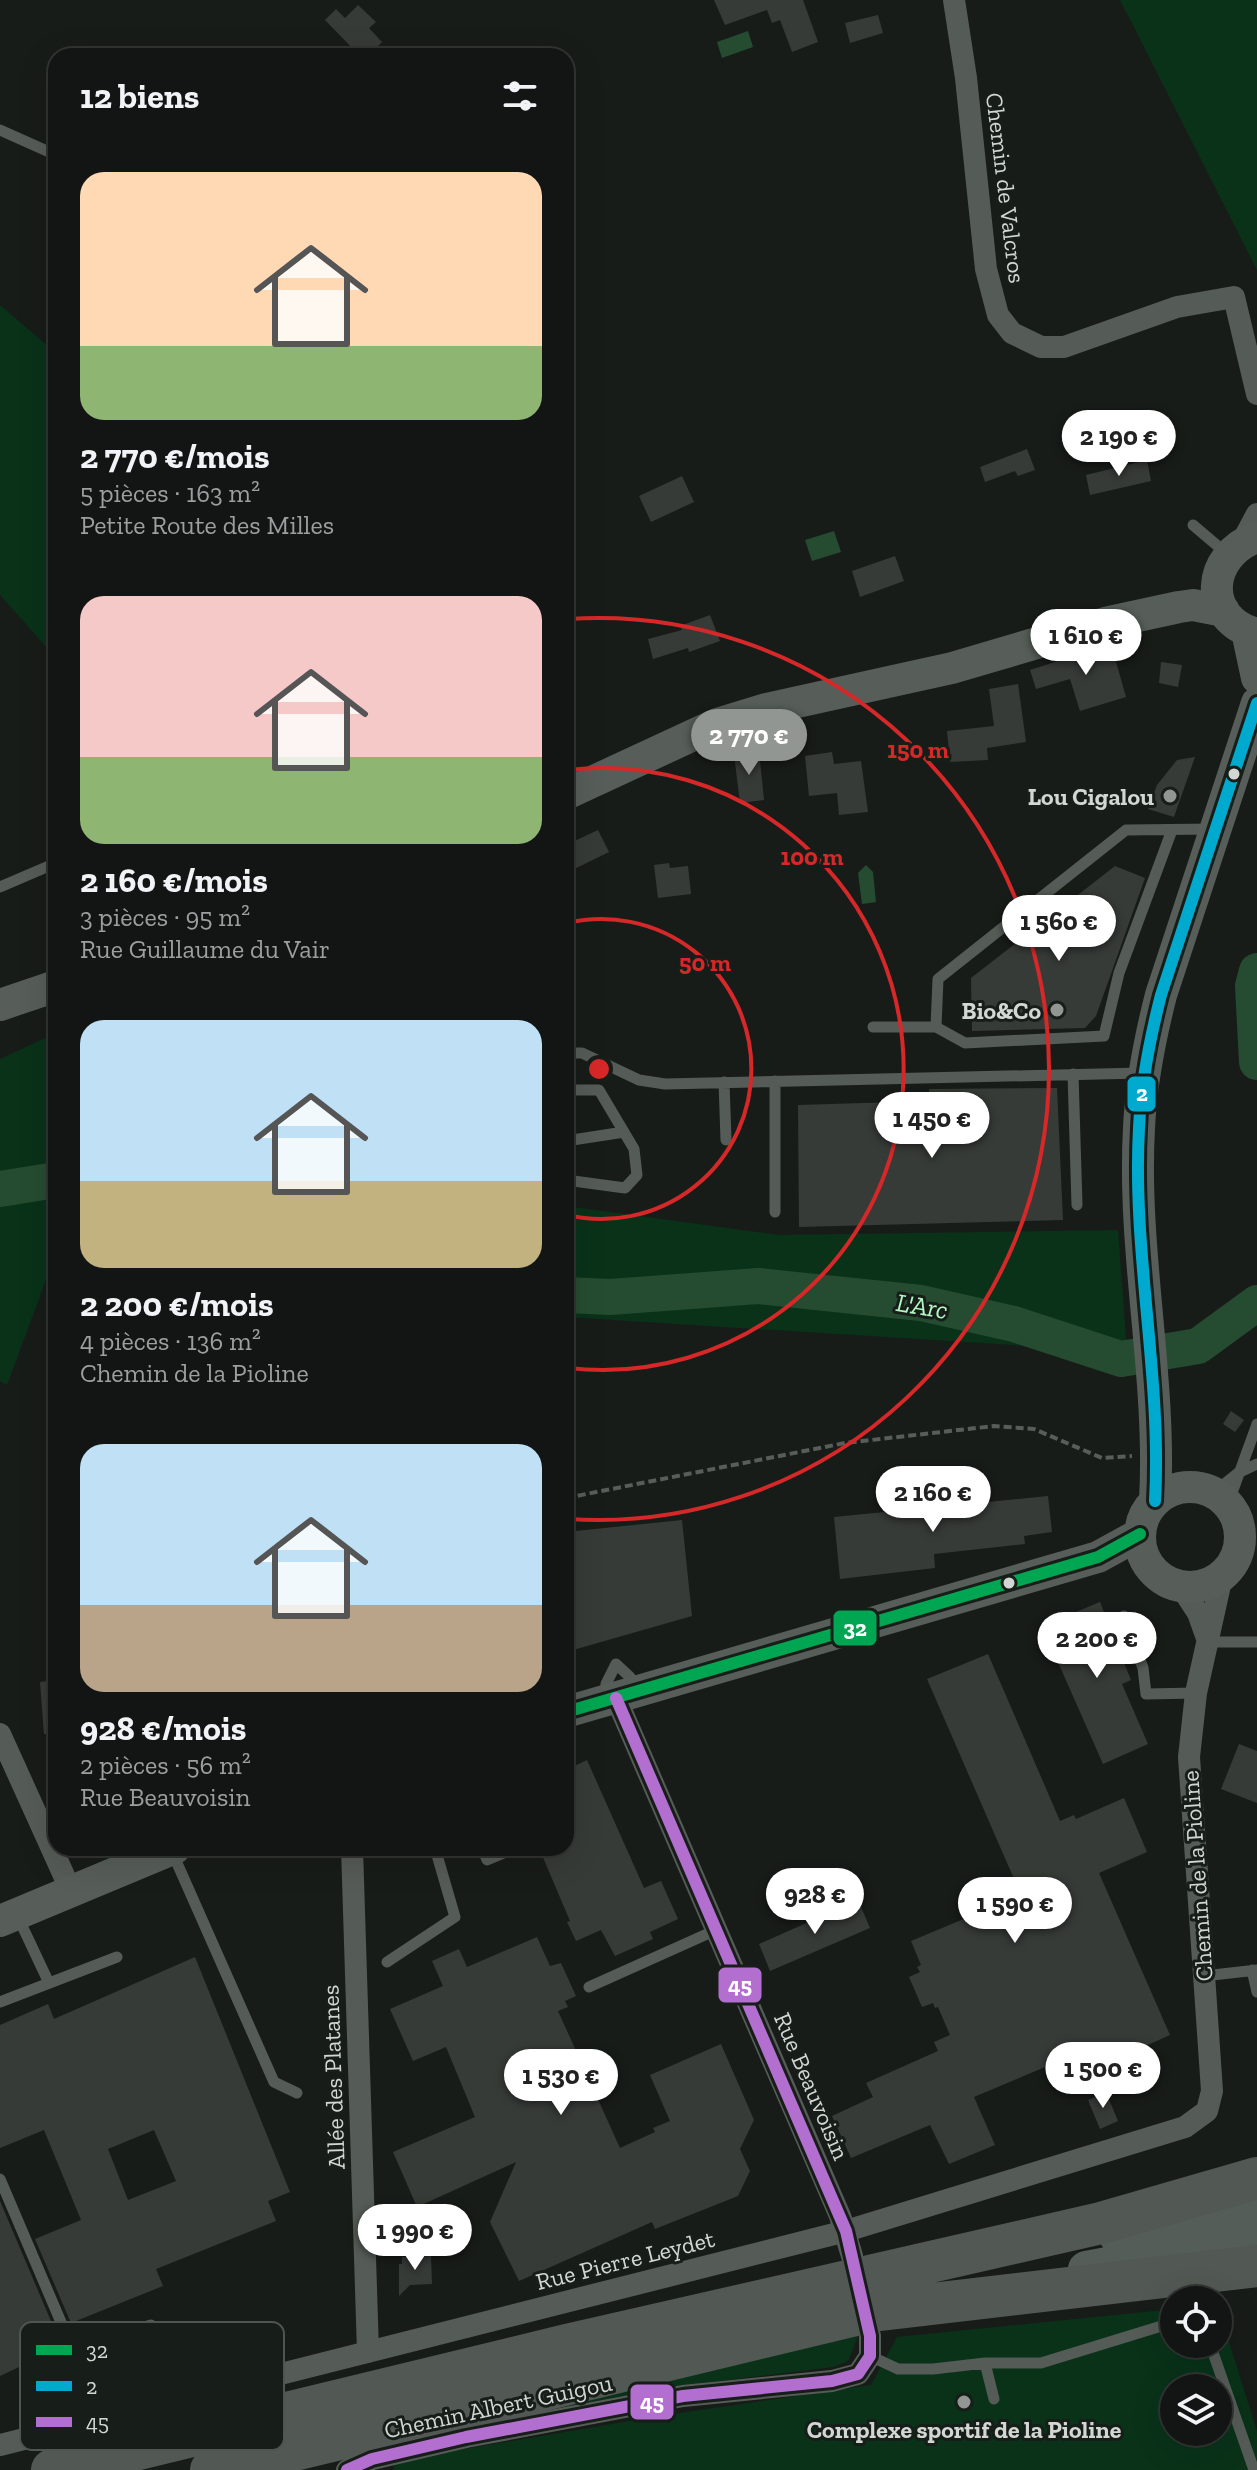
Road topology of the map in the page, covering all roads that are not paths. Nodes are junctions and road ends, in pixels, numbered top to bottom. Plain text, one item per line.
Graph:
1 (954, 0) edge
2 (0, 130) edge
3 (48, 151) edge
4 (1257, 394) edge
5 (1193, 525) dead end
6 (1241, 544) edge
7 (1105, 623) junction
8 (1243, 625) edge
9 (1257, 678) edge
10 (1257, 703) edge
11 (574, 790) edge
12 (1214, 829) junction
13 (1172, 830) junction
14 (48, 866) edge
15 (0, 887) edge
16 (48, 989) edge
17 (0, 1005) edge
18 (873, 1027) dead end
19 (936, 1027) junction
20 (574, 1053) edge
21 (1145, 1073) junction
22 (1073, 1074) junction
23 (775, 1081) junction
24 (724, 1082) junction
25 (574, 1090) edge
26 (624, 1132) junction
27 (574, 1140) edge
28 (726, 1140) dead end
29 (574, 1181) edge
30 (1077, 1205) dead end
31 (775, 1212) dead end
32 (1257, 1424) edge
33 (1157, 1441) junction
34 (1257, 1464) edge
35 (1218, 1490) junction
36 (1155, 1501) junction
37 (1140, 1534) junction
38 (1098, 1557) junction
39 (1151, 1568) junction
40 (1222, 1576) junction
41 (1181, 1587) junction
42 (1124, 1616) dead end
43 (1209, 1642) junction
44 (1257, 1642) edge
45 (1196, 1693) junction
46 (620, 1696) junction
47 (574, 1710) edge
48 (0, 1734) edge
49 (48, 1840) edge
50 (55, 1856) edge
51 (156, 1856) edge
52 (176, 1856) edge
53 (352, 1856) edge
54 (437, 1856) edge
55 (71, 1891) junction
56 (8, 1917) edge
57 (716, 1930) junction
58 (117, 1957) dead end
59 (387, 1962) dead end
60 (1255, 1970) edge
61 (1204, 1976) junction
62 (49, 1983) junction
63 (589, 1987) dead end
64 (1257, 1992) edge
65 (0, 2002) edge
66 (297, 2093) dead end
67 (1207, 2111) joint
68 (1257, 2178) edge
69 (0, 2179) edge
70 (1257, 2208) edge
71 (846, 2231) junction
72 (1257, 2237) edge
73 (852, 2256) dead end
74 (1257, 2266) edge
75 (61, 2322) edge
76 (1160, 2326) edge
77 (871, 2334) junction
78 (567, 2345) junction
79 (368, 2352) junction
80 (1215, 2358) edge
81 (985, 2363) junction
82 (284, 2373) edge
83 (994, 2399) dead end
84 (284, 2414) edge
85 (20, 2440) edge
86 (0, 2445) edge
87 (134, 2450) edge
88 (317, 2456) dead end
89 (361, 2458) edge
90 (52, 2470) edge
91 (211, 2470) edge
92 (1254, 2470) edge

1 - 4 street, Chemin de Valcros
2 - 3 lane
5 - 6 lane
6 - 7 main road
6 - 8 main road
7 - 8 main road
7 - 11 main road
8 - 9 main road
10 - 12 main road
12 - 13 lane
12 - 21 main road
13 - 19 lane
13 - 19 lane
14 - 15 lane
16 - 17 main road
18 - 19 lane
20 - 24 lane
21 - 22 lane
21 - 33 main road
22 - 23 lane
22 - 30 lane
23 - 24 lane
23 - 31 lane
24 - 28 lane
25 - 26 lane
26 - 27 lane
26 - 29 lane
32 - 35 lane
33 - 35 main road
33 - 36 main road
34 - 35 lane
35 - 36 main road
35 - 40 main road
36 - 37 main road
37 - 38 main road
37 - 39 main road
38 - 39 main road
38 - 46 main road
39 - 41 main road
40 - 41 main road
40 - 43 street, Chemin de la Pioline
41 - 43 street
42 - 45 lane
43 - 44 lane
43 - 45 street, Chemin de la Pioline
45 - 61 street, Chemin de la Pioline
46 - 47 main road
46 - 57 street, Rue Beauvoisin
48 - 49 street
50 - 55 street
51 - 55 main road
52 - 66 lane
53 - 79 street, Allée des Platanes
54 - 59 lane
55 - 56 main road
56 - 62 lane
57 - 63 lane
57 - 71 street, Rue Beauvoisin
58 - 62 lane
60 - 61 lane
60 - 64 lane
61 - 67 street, Chemin de la Pioline
62 - 65 lane
67 - 71 street, Rue Pierre Leydet
68 - 78 highway
69 - 75 lane
70 - 78 main road
71 - 73 street, Rue Beauvoisin
71 - 79 street, Rue Pierre Leydet
72 - 77 main road
74 - 77 highway
76 - 81 lane
77 - 81 lane
77 - 89 highway
77 - 89 street, Chemin Albert Guigou
78 - 84 highway
79 - 82 street, Rue Pierre Leydet
80 - 92 lane
81 - 83 lane
85 - 86 street, Rue Pierre Leydet
87 - 90 highway
88 - 89 lane
89 - 91 highway

